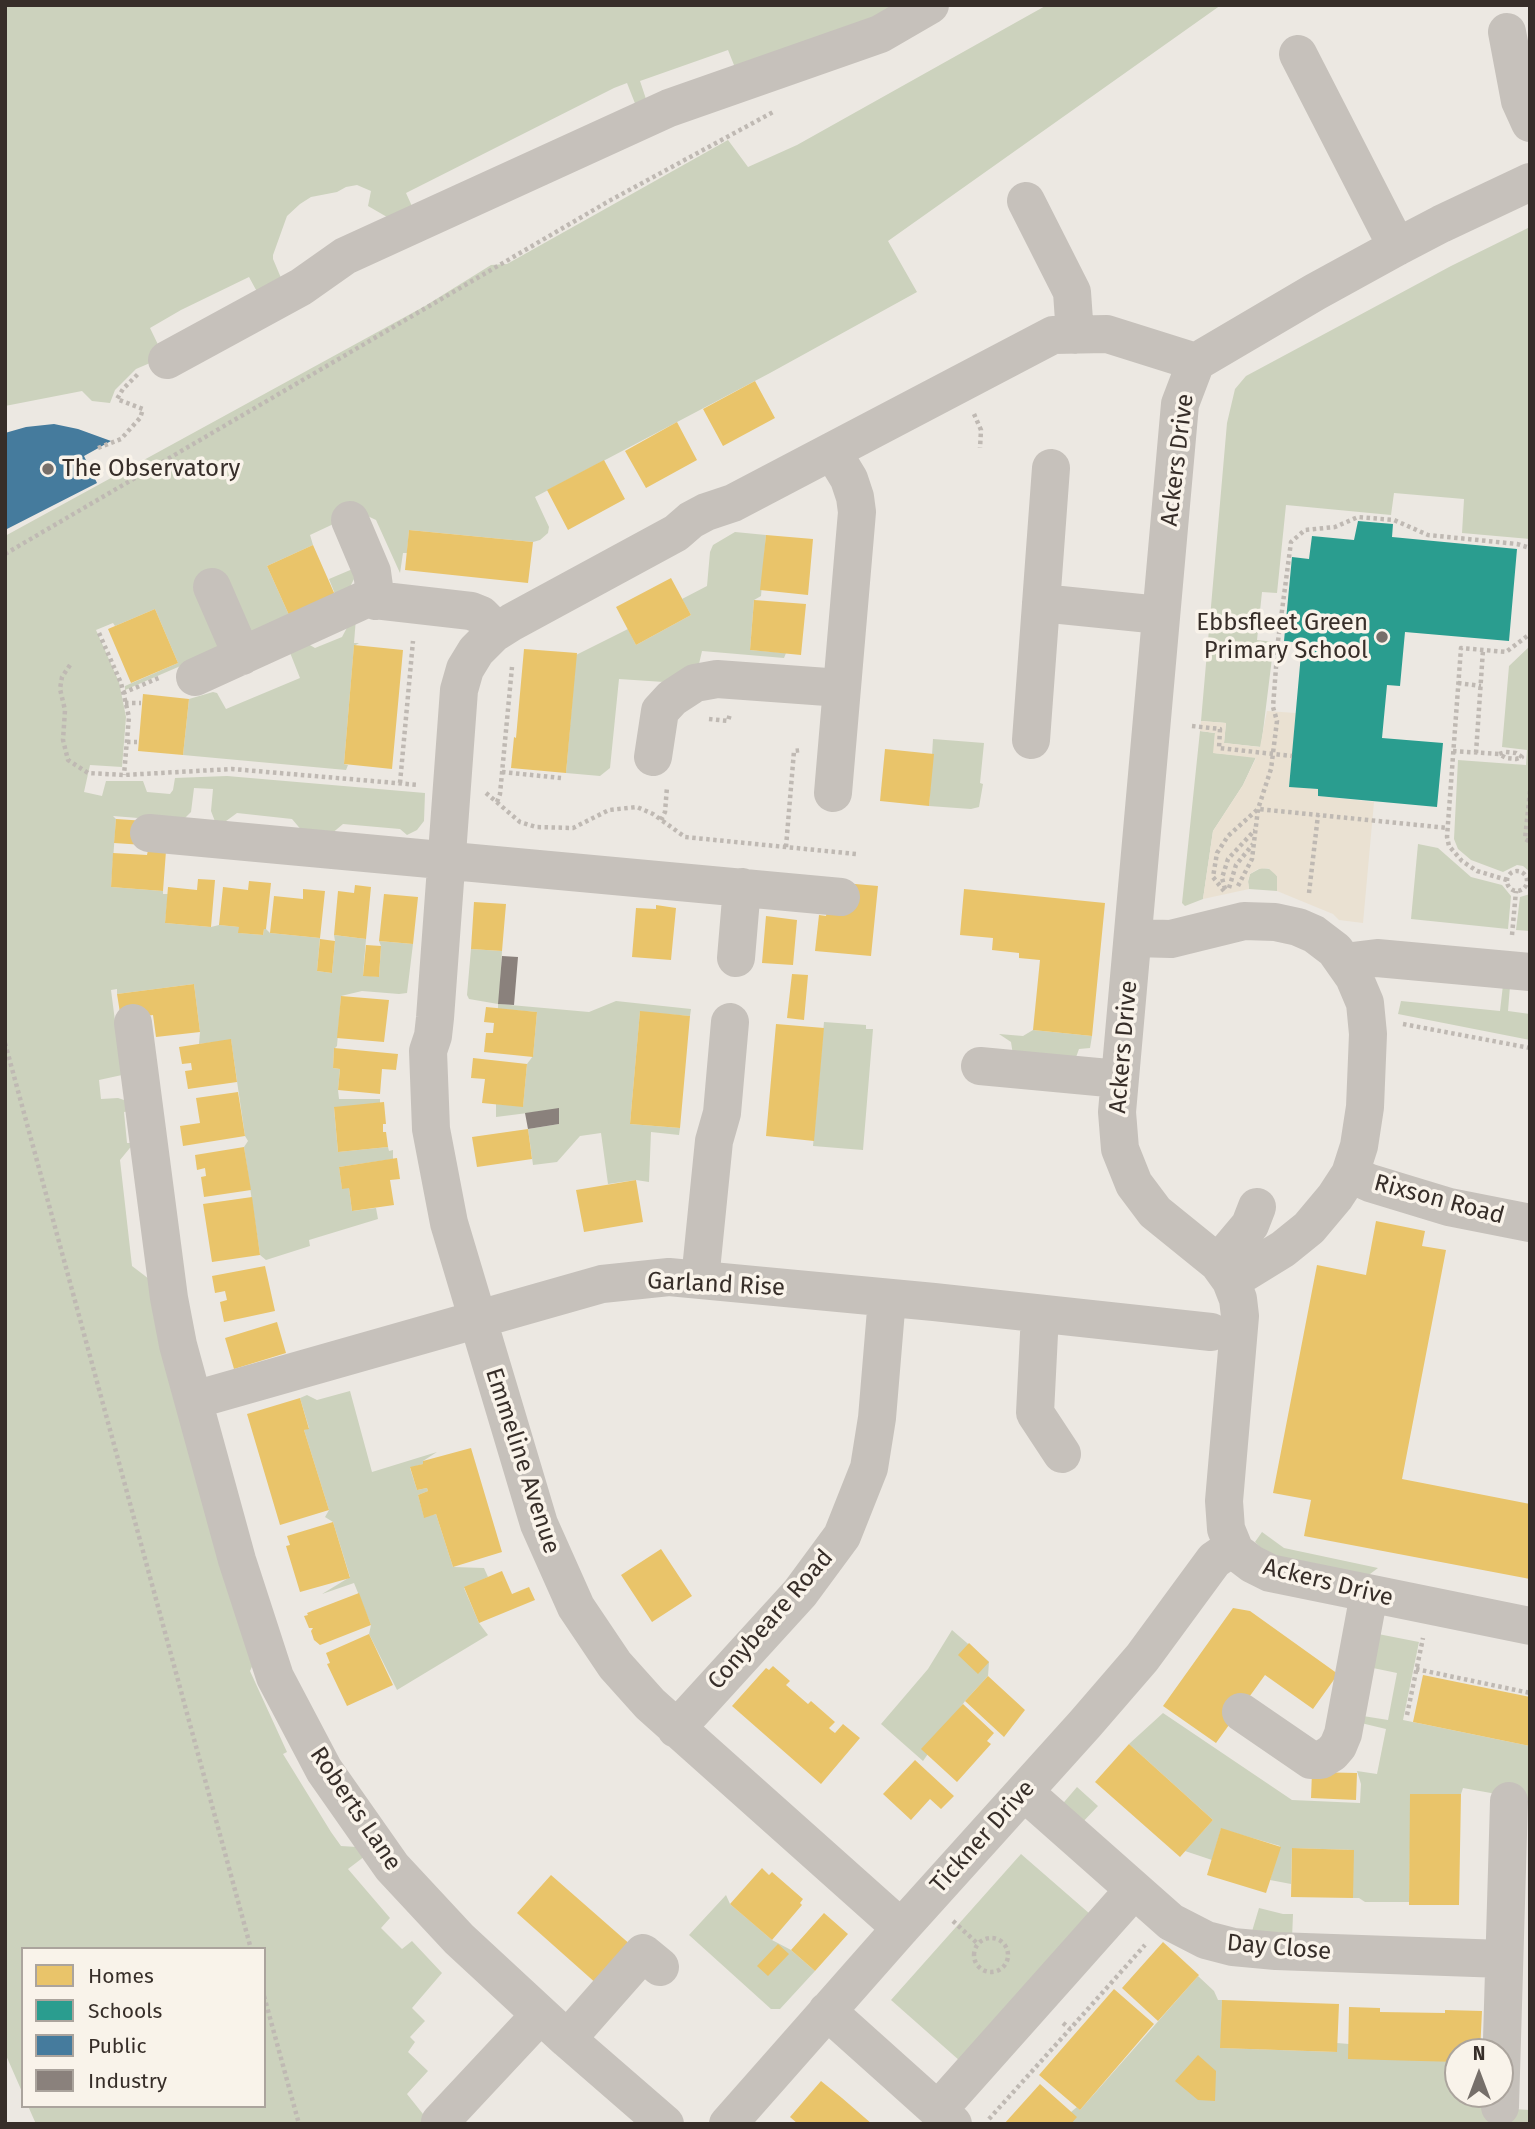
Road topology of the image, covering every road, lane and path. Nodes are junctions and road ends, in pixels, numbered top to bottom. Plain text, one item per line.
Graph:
1 (930, 5) edge
2 (1507, 32) dead end
3 (1298, 54) dead end
4 (780, 108) dead end
5 (1530, 123) edge
6 (1530, 182) edge
7 (1026, 201) dead end
8 (1397, 247) junction
9 (1075, 335) junction
10 (167, 360) joint
11 (1196, 362) junction
12 (972, 410) dead end
13 (98, 448) dead end
14 (980, 448) dead end
15 (832, 451) junction
16 (1051, 468) dead end
17 (350, 520) dead end
18 (1530, 548) edge
19 (5, 554) edge
20 (212, 587) dead end
21 (376, 601) junction
22 (417, 603) junction
23 (1041, 603) junction
24 (1160, 615) junction
25 (507, 625) junction
26 (99, 633) dead end
27 (1530, 634) edge
28 (1483, 650) junction
29 (242, 656) junction
30 (180, 677) joint
31 (1458, 683) junction
32 (1481, 686) junction
33 (841, 688) junction
34 (123, 693) junction
35 (125, 703) junction
36 (141, 703) dead end
37 (1192, 726) dead end
38 (1031, 740) dead end
39 (127, 742) junction
40 (137, 742) dead end
41 (1453, 751) junction
42 (1476, 753) junction
43 (1273, 754) junction
44 (1292, 756) dead end
45 (653, 757) dead end
46 (1530, 758) edge
47 (502, 772) junction
48 (124, 775) dead end
49 (561, 778) dead end
50 (400, 783) dead end
51 (1530, 792) edge
52 (833, 793) dead end
53 (497, 802) dead end
54 (1258, 809) junction
55 (1318, 815) junction
56 (1448, 828) junction
57 (1256, 829) junction
58 (149, 834) dead end
59 (1530, 842) edge
60 (1254, 844) junction
61 (447, 862) junction
62 (1232, 879) dead end
63 (1507, 880) junction
64 (1242, 881) dead end
65 (1528, 885) edge
66 (743, 887) junction
67 (1516, 891) junction
68 (841, 897) dead end
69 (1307, 898) dead end
70 (1133, 938) junction
71 (736, 958) dead end
72 (1344, 962) junction
73 (1519, 971) edge
74 (730, 1022) dead end
75 (1368, 1022) junction
76 (133, 1023) dead end
77 (5, 1043) edge
78 (1530, 1048) edge
79 (980, 1066) dead end
80 (1119, 1079) junction
81 (1350, 1174) junction
82 (1257, 1207) dead end
83 (1530, 1223) edge
84 (1224, 1272) junction
85 (700, 1280) junction
86 (887, 1298) junction
87 (1040, 1314) junction
88 (476, 1318) junction
89 (1211, 1332) dead end
90 (194, 1400) junction
91 (1062, 1454) dead end
92 (1233, 1547) junction
93 (1369, 1594) junction
94 (1530, 1626) edge
95 (1423, 1638) dead end
96 (1416, 1669) junction
97 (1530, 1693) edge
98 (1241, 1712) dead end
99 (1407, 1715) dead end
100 (676, 1729) junction
101 (1024, 1792) junction
102 (1509, 1801) dead end
103 (1134, 1890) junction
104 (953, 1920) dead end
105 (901, 1928) junction
106 (1147, 1942) dead end
107 (978, 1944) junction
108 (250, 1947) edge
109 (1503, 1959) junction
110 (660, 1967) dead end
111 (1039, 1998) junction
112 (266, 2003) edge
113 (827, 2011) junction
114 (553, 2027) junction
115 (1070, 2029) junction
116 (1502, 2038) edge
117 (945, 2117) edge
118 (440, 2122) edge
119 (299, 2124) edge
120 (665, 2124) edge
121 (728, 2124) edge
122 (985, 2124) edge

1 - 10 street
2 - 5 street
3 - 8 street
4 - 19 path
6 - 8 street, Ackers Drive
7 - 9 street
8 - 11 street, Ackers Drive
9 - 11 street, Emmeline Avenue
9 - 15 street, Emmeline Avenue
10 - 13 path
11 - 24 street, Ackers Drive
12 - 14 path
15 - 25 street, Emmeline Avenue
15 - 33 street
16 - 23 street
17 - 21 street
18 - 43 path
20 - 29 street
21 - 22 street
21 - 29 street
22 - 25 street
22 - 50 path
23 - 24 street
23 - 38 street
24 - 70 street, Ackers Drive
25 - 47 path
25 - 61 street, Emmeline Avenue
26 - 34 path
27 - 28 path
28 - 31 path
28 - 32 path
29 - 30 street
30 - 34 path
31 - 32 path
31 - 41 path
32 - 42 path
33 - 45 street
33 - 52 street
34 - 35 path
35 - 36 path
35 - 39 path
37 - 43 path
39 - 40 path
39 - 48 path
41 - 42 path
41 - 56 path
42 - 46 path
43 - 44 path
43 - 54 path
47 - 49 path
47 - 53 path
51 - 59 path
54 - 55 path
54 - 57 path
54 - 57 path
55 - 56 path
55 - 69 path
56 - 63 path
57 - 60 path
58 - 61 street
60 - 62 path
60 - 64 path
61 - 66 street
61 - 88 street, Emmeline Avenue
63 - 65 path
63 - 67 path
65 - 67 path
66 - 68 street
66 - 71 street
67 - 73 path
70 - 72 street
70 - 80 street, Ackers Drive
72 - 73 street
72 - 75 street
74 - 85 street
75 - 78 path
75 - 81 street
76 - 90 street, Roberts Lane
77 - 108 path
79 - 80 street
80 - 84 street, Ackers Drive
81 - 83 street, Rixson Road
81 - 84 street
82 - 84 street
84 - 92 street, Ackers Drive
85 - 86 street, Garland Rise
85 - 88 street, Garland Rise
86 - 87 street, Garland Rise
86 - 100 street, Conybeare Road
87 - 89 street, Garland Rise
87 - 91 street
88 - 90 street, Garland Rise
88 - 100 street, Emmeline Avenue
90 - 114 street, Roberts Lane
92 - 93 street, Ackers Drive
92 - 101 street, Tickner Drive
93 - 94 street, Ackers Drive
93 - 98 street
95 - 96 path
96 - 97 path
96 - 99 path
100 - 105 street, Emmeline Avenue
101 - 103 street, Day Close
101 - 105 street, Tickner Drive
102 - 109 street
103 - 109 street, Day Close
103 - 111 street
104 - 107 path
105 - 113 street, Tickner Drive
106 - 115 path
107 - 107 path
109 - 116 street
110 - 114 street
111 - 115 path
111 - 117 street
112 - 119 path
113 - 117 street
113 - 121 street, Tickner Drive
114 - 118 street
114 - 120 street, Roberts Lane
115 - 122 path

